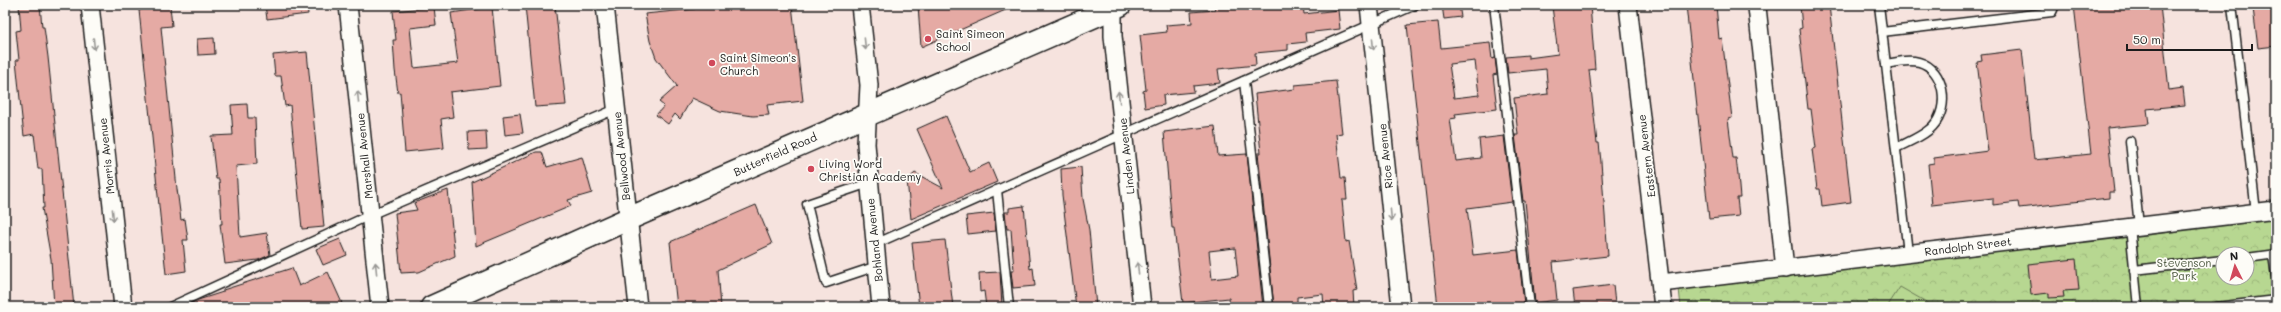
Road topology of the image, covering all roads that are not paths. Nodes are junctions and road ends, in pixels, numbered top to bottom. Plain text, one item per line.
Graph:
1 (90, 5) edge
2 (348, 5) edge
3 (605, 5) edge
4 (860, 5) edge
5 (1369, 5) edge
6 (1414, 5) edge
7 (1494, 5) edge
8 (1628, 5) edge
9 (1879, 5) edge
10 (2055, 5) edge
11 (2232, 5) edge
12 (1115, 6) edge
13 (1757, 7) dead end
14 (1370, 24) junction
15 (1882, 32) junction
16 (1886, 64) junction
17 (1244, 81) junction
18 (616, 109) junction
19 (867, 114) junction
20 (1123, 134) junction
21 (2130, 141) dead end
22 (1896, 148) junction
23 (869, 183) junction
24 (996, 190) junction
25 (2276, 210) edge
26 (2256, 212) junction
27 (370, 215) junction
28 (628, 219) junction
29 (2135, 226) junction
30 (874, 244) junction
31 (1908, 253) junction
32 (2275, 255) edge
33 (2255, 257) edge
34 (2215, 261) edge
35 (877, 266) junction
36 (1785, 269) junction
37 (2134, 270) junction
38 (2276, 276) edge
39 (1661, 283) junction
40 (2276, 300) edge
41 (123, 307) edge
42 (170, 307) edge
43 (380, 307) edge
44 (432, 307) edge
45 (638, 307) edge
46 (881, 307) edge
47 (1009, 307) edge
48 (1142, 307) edge
49 (1269, 307) edge
50 (1401, 307) edge
51 (1530, 307) edge
52 (1663, 307) edge
53 (2138, 307) edge
54 (2216, 307) edge

1 -> 41 street, Morris Avenue
27 -> 2 street, Marshall Avenue
3 - 18 street, Bellwood Avenue
4 -> 19 street, Bohland Avenue
5 - 14 street, Rice Avenue
6 - 14 lane
7 - 51 lane
8 - 39 street, Eastern Avenue
9 - 15 lane
10 - 15 lane
11 - 26 lane
12 - 19 main road, Butterfield Road
20 -> 12 street, Linden Avenue
13 - 36 street
14 - 17 lane
14 -> 50 street, Rice Avenue
15 - 16 lane
16 - 22 lane
16 - 22 lane
17 - 20 lane
17 - 49 lane
18 - 27 lane
18 - 28 street, Bellwood Avenue
19 - 23 street, Bohland Avenue
19 - 28 main road, Butterfield Road
20 - 24 lane
48 -> 20 street, Linden Avenue
21 - 29 lane
22 - 31 lane
23 - 30 street, Bohland Avenue
23 - 35 lane
24 - 30 lane
24 - 47 lane
25 - 26 street, Randolph Street
26 - 29 street, Randolph Street
27 - 42 lane
43 -> 27 street, Marshall Avenue
28 - 44 main road, Butterfield Road
28 - 45 street, Bellwood Avenue
29 - 31 street, Randolph Street
29 - 37 lane
30 - 35 street, Bohland Avenue
31 - 36 street, Randolph Street
32 - 33 lane
32 - 38 lane
34 - 37 lane
35 - 46 street, Bohland Avenue
36 - 39 street, Randolph Street
37 - 53 lane
39 - 52 street, Eastern Avenue
40 - 54 lane

